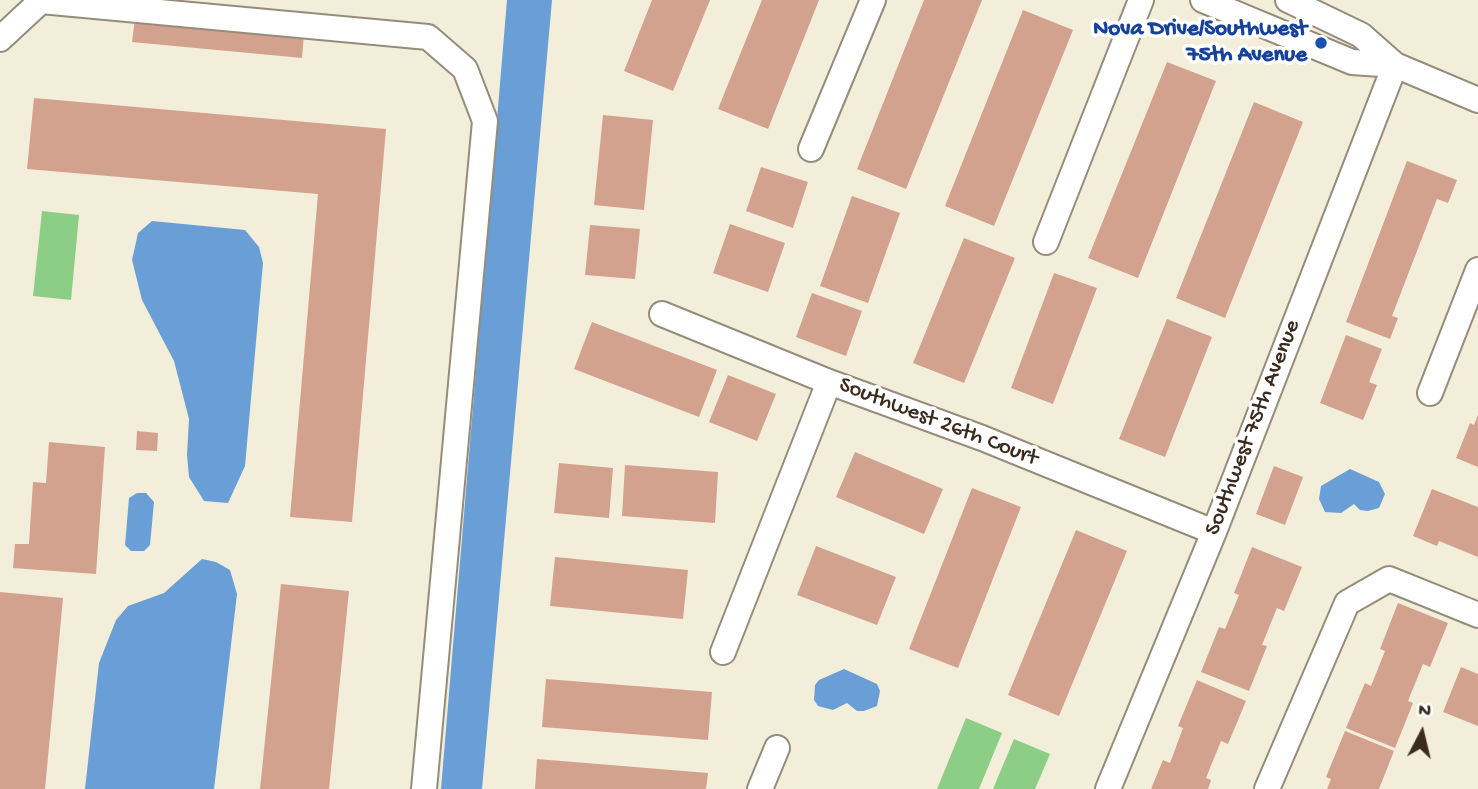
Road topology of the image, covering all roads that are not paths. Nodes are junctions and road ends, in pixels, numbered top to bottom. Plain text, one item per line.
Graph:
1 (873, 0) edge
2 (1141, 0) edge
3 (1203, 0) edge
4 (1288, 0) edge
5 (0, 39) edge
6 (1395, 65) junction
7 (1478, 100) edge
8 (811, 149) dead end
9 (1046, 242) dead end
10 (1478, 270) edge
11 (662, 314) dead end
12 (829, 382) junction
13 (1430, 393) dead end
14 (1214, 532) junction
15 (1478, 615) edge
16 (723, 652) dead end
17 (776, 748) dead end
18 (424, 789) edge
19 (760, 789) edge
20 (1108, 789) edge
21 (1267, 789) edge

1 - 8 street
2 - 9 street
3 - 6 street
4 - 6 street
5 - 18 street
6 - 7 street
6 - 14 street, Southwest 75th Avenue
10 - 13 street
11 - 12 street, Southwest 26th Court
12 - 14 street, Southwest 26th Court
12 - 16 street
14 - 20 street, Southwest 75th Avenue
15 - 21 street
17 - 19 street

